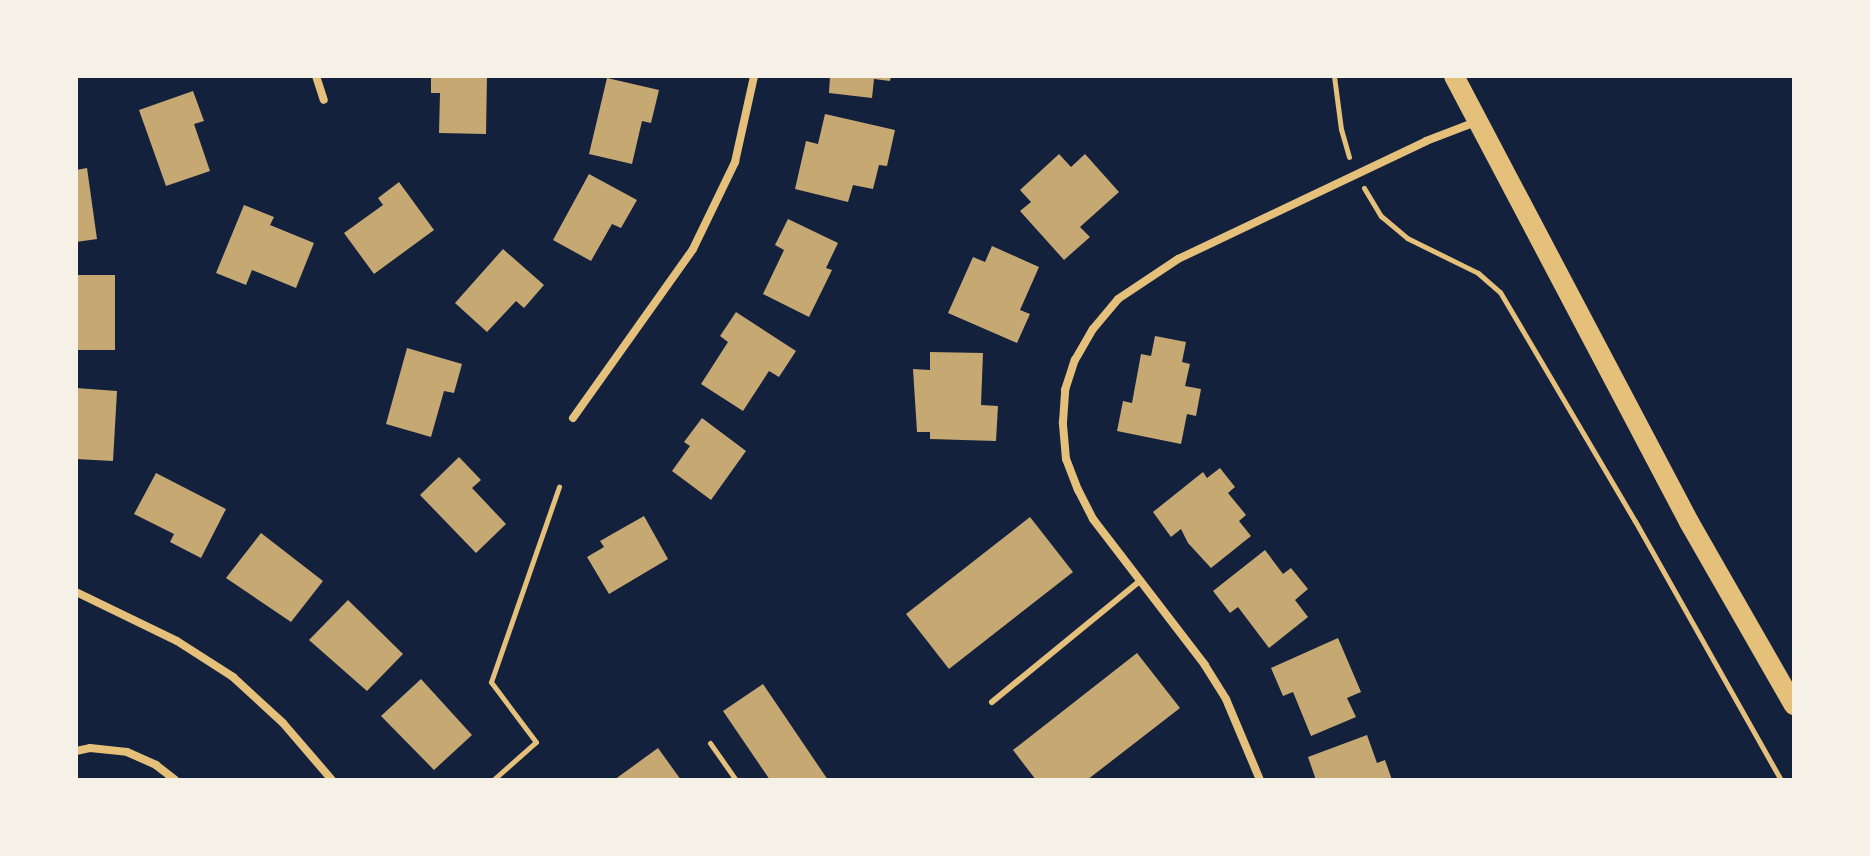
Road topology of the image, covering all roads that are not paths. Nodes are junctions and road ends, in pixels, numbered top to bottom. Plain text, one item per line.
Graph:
1 (316, 76) edge
2 (754, 76) edge
3 (1454, 76) edge
4 (324, 100) dead end
5 (1479, 120) junction
6 (573, 418) dead end
7 (1140, 581) junction
8 (76, 592) edge
9 (992, 702) dead end
10 (1794, 705) edge
11 (76, 751) edge
12 (175, 780) edge
13 (332, 780) edge
14 (1260, 780) edge

1 - 4 street
2 - 6 street
3 - 5 main road
5 - 7 street
5 - 10 main road
7 - 9 lane
7 - 14 street
8 - 13 street
11 - 12 street

